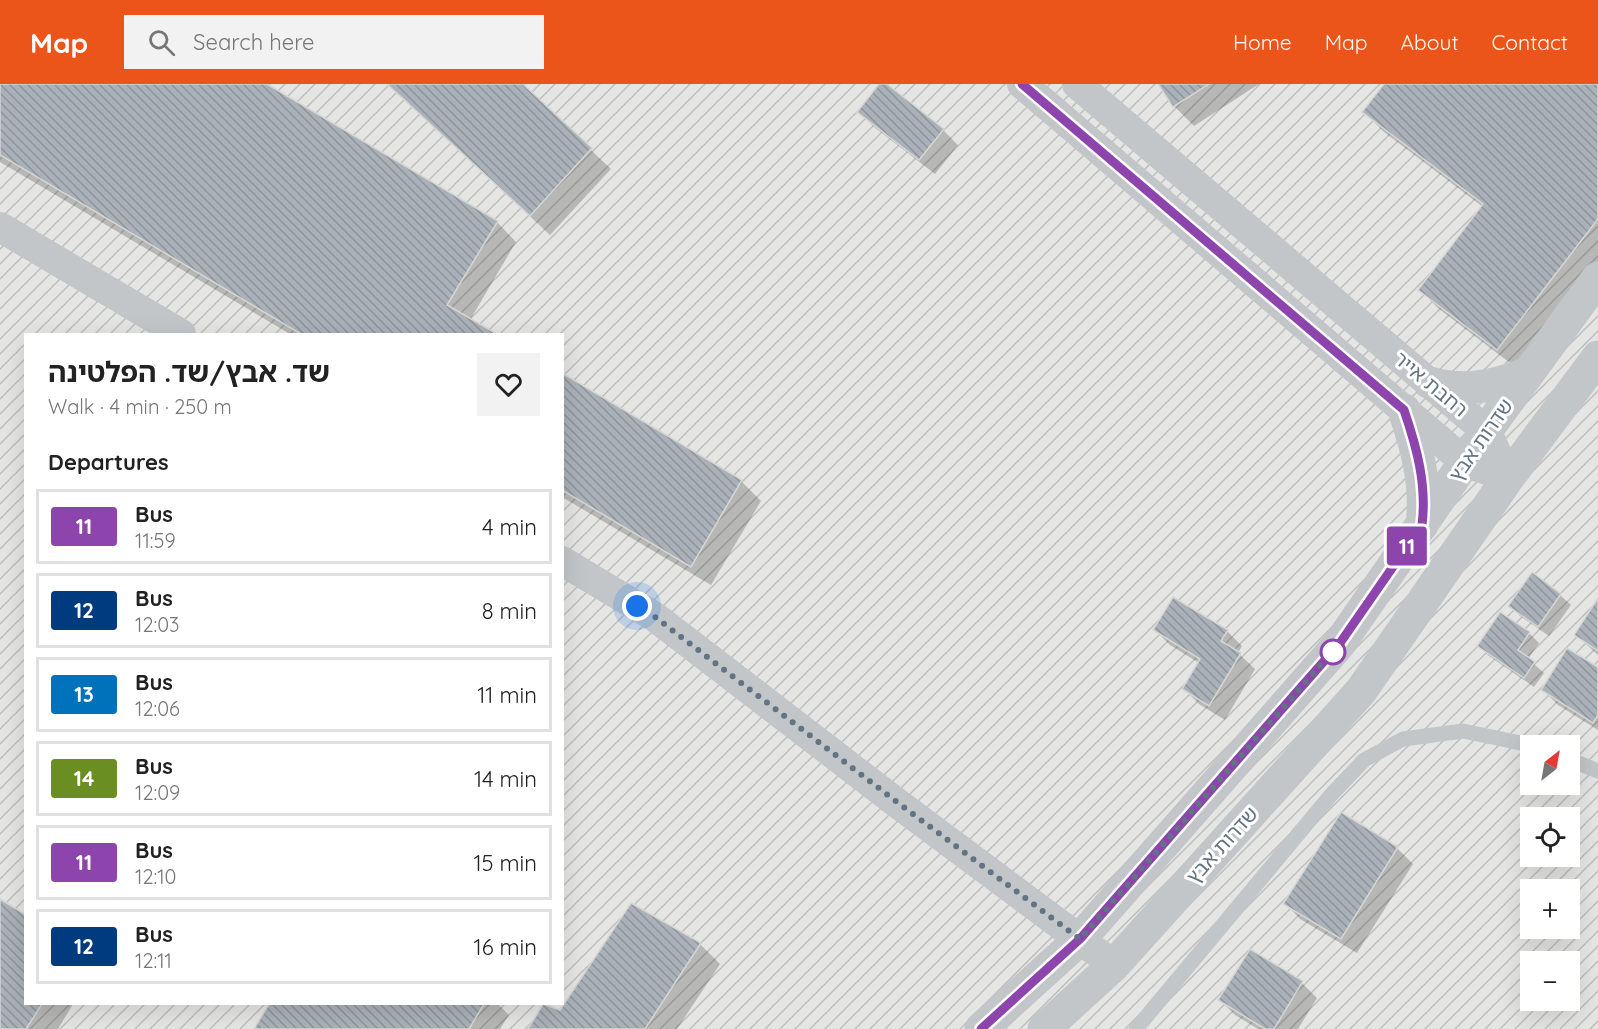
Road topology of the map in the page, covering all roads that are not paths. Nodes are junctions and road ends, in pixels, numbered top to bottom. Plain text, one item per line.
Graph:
1 (1022, 84) edge
2 (1077, 84) edge
3 (0, 227) edge
4 (1598, 278) edge
5 (179, 333) edge
6 (1598, 357) edge
7 (1528, 373) junction
8 (1430, 383) junction
9 (1404, 410) junction
10 (1486, 431) junction
11 (1465, 462) junction
12 (1508, 478) junction
13 (1422, 525) junction
14 (564, 562) edge
15 (1520, 743) edge
16 (1580, 764) edge
17 (1598, 771) edge
18 (1080, 939) junction
19 (1114, 965) junction
20 (981, 1029) edge
21 (1044, 1029) edge
22 (1136, 1029) edge

1 - 9 street, רחבת אייר
2 - 8 street, רחבת אייר
3 - 5 street
4 - 7 street, שדרות אבץ
6 - 12 street, שדרות אבץ
7 - 8 street
7 - 10 street, שדרות אבץ
8 - 10 street, רחבת אייר
9 - 11 street, רחבת אייר
9 - 13 street
10 - 11 street, שדרות אבץ
10 - 12 street, רחבת אייר
11 - 12 street, רחבת אייר
11 - 13 street, שדרות אבץ
12 - 19 street, שדרות אבץ
13 - 18 street, שדרות אבץ
14 - 18 street
15 - 22 lane
16 - 17 lane
18 - 19 street
18 - 20 street, שדרות אבץ
19 - 21 street, שדרות אבץ

